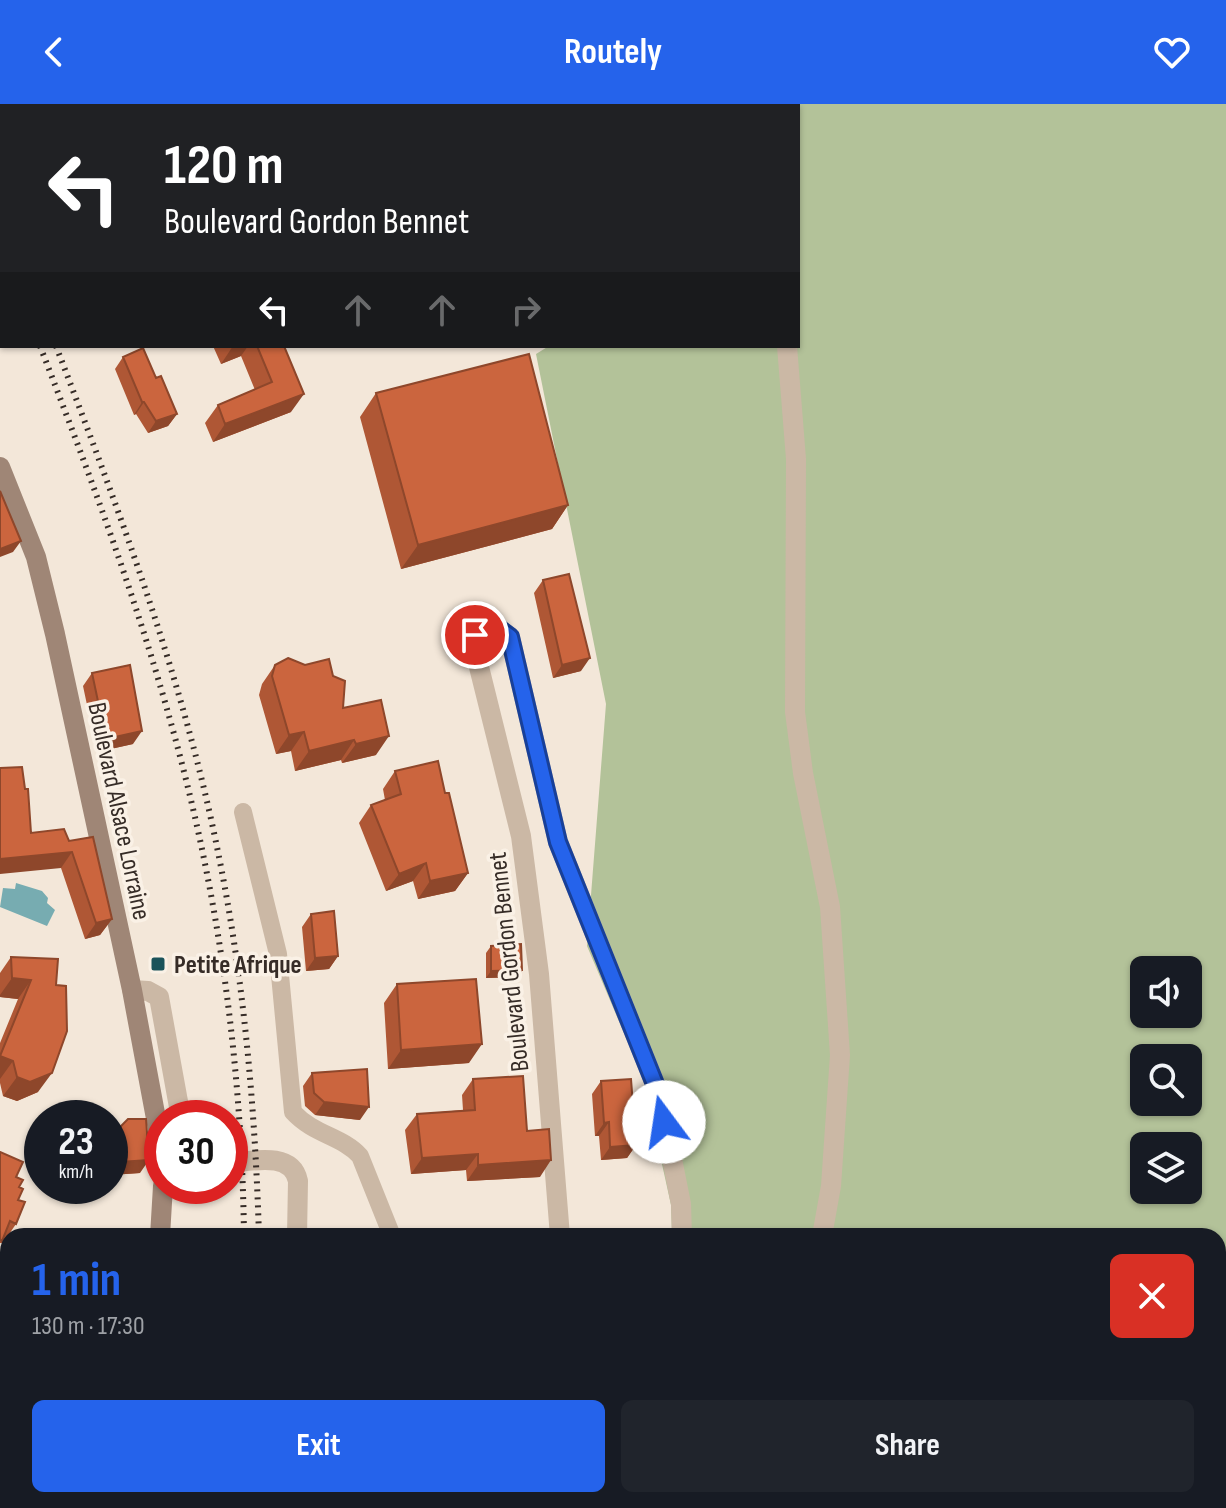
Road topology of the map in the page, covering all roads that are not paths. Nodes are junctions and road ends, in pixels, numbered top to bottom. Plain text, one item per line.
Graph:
1 (787, 348) edge
2 (0, 467) edge
3 (243, 812) dead end
4 (132, 990) junction
5 (153, 1100) edge
6 (178, 1100) edge
7 (248, 1162) edge
8 (162, 1204) edge
9 (160, 1228) edge
10 (297, 1228) edge
11 (389, 1228) edge
12 (559, 1228) edge
13 (682, 1228) edge
14 (823, 1228) edge

1 - 14 street
2 - 4 main road, Boulevard Alsace Lorraine
3 - 11 lane
4 - 5 main road, Boulevard Alsace Lorraine
4 - 6 street
7 - 10 street
8 - 9 main road
12 - 13 street, Boulevard Gordon Bennet

